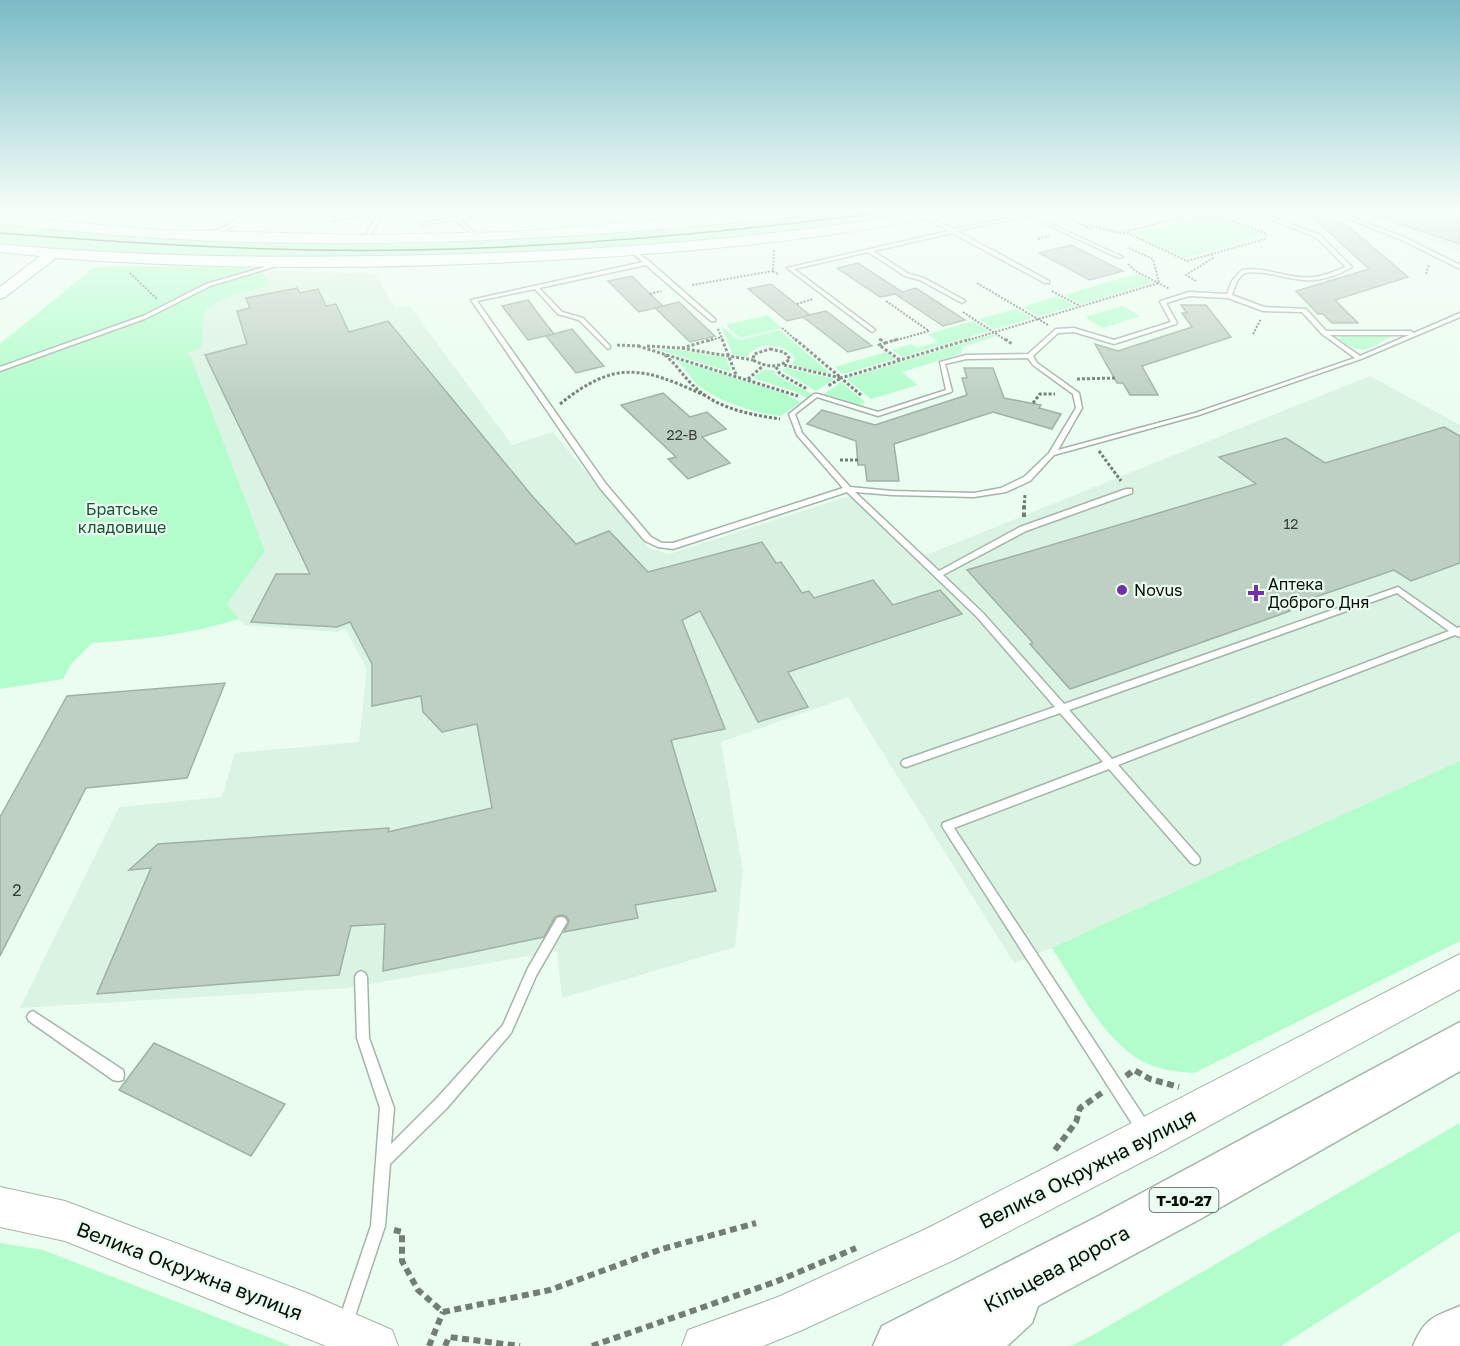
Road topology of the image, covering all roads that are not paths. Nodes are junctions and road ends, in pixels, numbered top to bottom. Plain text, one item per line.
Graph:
1 (28, 273) edge
2 (249, 273) edge
3 (602, 273) edge
4 (659, 273) edge
5 (796, 273) edge
6 (904, 273) edge
7 (1030, 273) edge
8 (1241, 273) edge
9 (1268, 273) edge
10 (1332, 273) edge
11 (1047, 282) dead end
12 (536, 287) junction
13 (0, 294) edge
14 (1229, 296) junction
15 (962, 301) dead end
16 (1460, 315) edge
17 (714, 320) road end
18 (873, 330) dead end
19 (1324, 333) junction
20 (1417, 333) junction
21 (608, 347) road end
22 (1030, 357) junction
23 (1359, 358) junction
24 (0, 369) edge
25 (1052, 454) junction
26 (848, 489) junction
27 (1129, 491) dead end
28 (938, 575) junction
29 (1459, 632) edge
30 (1063, 708) junction
31 (906, 763) dead end
32 (1111, 763) junction
33 (1195, 860) dead end
34 (561, 922) dead end
35 (1460, 971) edge
36 (361, 977) dead end
37 (33, 1017) dead end
38 (1460, 1045) edge
39 (118, 1075) dead end
40 (1149, 1137) junction
41 (383, 1161) junction
42 (0, 1207) edge
43 (1040, 1278) junction
44 (1460, 1334) edge
45 (359, 1338) edge
46 (704, 1346) edge
47 (903, 1346) edge
48 (965, 1346) edge
49 (1442, 1346) edge

1 - 13 street
2 - 24 lane
3 - 12 lane
4 - 17 lane
5 - 18 lane
6 - 15 lane
7 - 11 lane
8 - 14 lane
9 - 10 lane
12 - 21 lane
12 - 26 lane
14 - 19 lane
14 - 22 lane
16 - 20 lane
19 - 20 lane
19 - 23 lane
20 - 23 lane
22 - 25 lane
22 - 26 lane
23 - 25 lane
25 - 26 lane
26 - 28 lane
27 - 28 lane
28 - 30 lane
29 - 30 lane
29 - 32 lane
30 - 31 lane
30 - 32 lane
32 - 33 lane
32 - 40 lane
34 - 41 lane
35 - 40 street, Велика Окружна вулиця
36 - 41 lane
37 - 39 lane
38 - 43 highway, Кільцева дорога / Т-10-27
40 - 46 street, Велика Окружна вулиця
41 - 45 lane
42 - 45 street, Велика Окружна вулиця
43 - 47 highway, Кільцева дорога / Т-10-27
43 - 48 highway
44 - 49 highway

